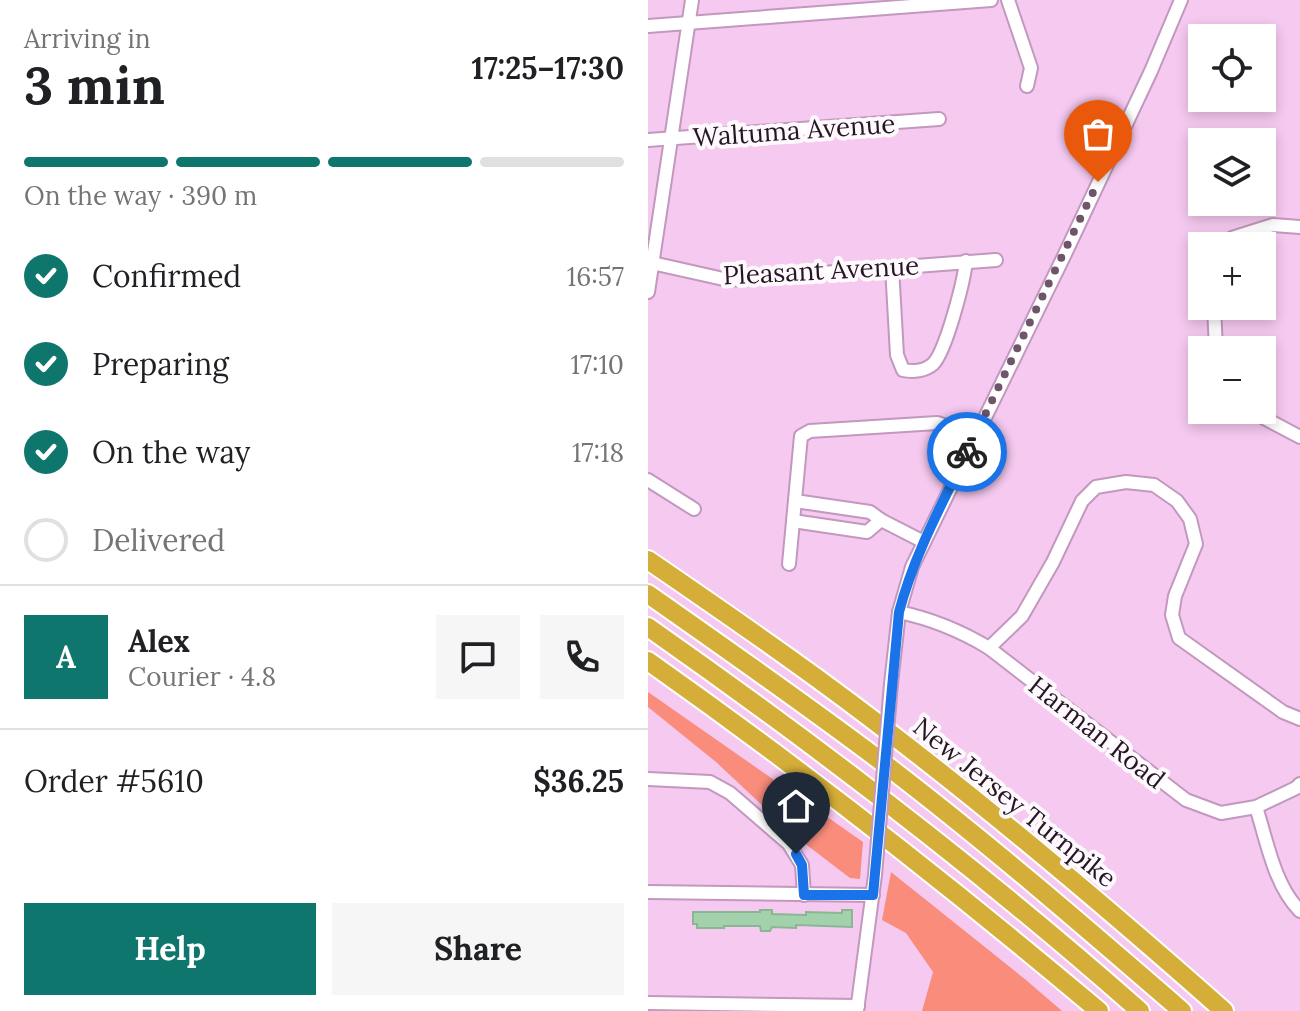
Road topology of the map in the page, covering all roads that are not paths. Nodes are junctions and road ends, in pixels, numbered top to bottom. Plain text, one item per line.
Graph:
1 (692, 0) edge
2 (991, 0) edge
3 (1008, 0) edge
4 (1181, 0) edge
5 (944, 1) edge
6 (688, 23) junction
7 (648, 26) edge
8 (1027, 86) dead end
9 (939, 119) dead end
10 (672, 138) junction
11 (648, 140) edge
12 (1300, 227) edge
13 (1251, 232) edge
14 (996, 260) dead end
15 (966, 261) junction
16 (650, 262) edge
17 (892, 267) junction
18 (648, 292) edge
19 (1275, 424) edge
20 (975, 434) junction
21 (1300, 437) edge
22 (648, 480) edge
23 (795, 501) junction
24 (694, 509) dead end
25 (881, 520) junction
26 (793, 521) junction
27 (924, 542) junction
28 (648, 560) edge
29 (789, 564) dead end
30 (648, 594) edge
31 (899, 612) junction
32 (648, 627) edge
33 (989, 648) junction
34 (648, 661) edge
35 (1300, 719) edge
36 (648, 779) edge
37 (1300, 784) edge
38 (1256, 807) junction
39 (648, 892) edge
40 (804, 895) junction
41 (873, 895) junction
42 (1300, 911) edge
43 (648, 1003) edge
44 (858, 1009) edge
45 (1099, 1011) edge
46 (1140, 1011) edge
47 (1182, 1011) edge
48 (1224, 1011) edge

1 - 6 street
2 - 5 street
3 - 8 street
4 - 20 street
5 - 6 street
6 - 7 street
6 - 10 street
9 - 10 street, Waltuma Avenue
10 - 11 street, Waltuma Avenue
10 - 16 street
12 - 13 street
14 - 15 street, Pleasant Avenue
15 - 17 street, Pleasant Avenue
15 - 17 street
16 - 17 street, Pleasant Avenue
16 - 18 street
19 - 21 street
20 - 23 street
20 - 27 street
22 - 24 street
23 - 25 street
23 - 26 street
25 - 26 street
25 - 27 street
26 - 29 street
27 - 31 street
28 - 48 highway, New Jersey Turnpike
30 - 47 highway, New Jersey Turnpike
31 - 33 street, Harman Road
31 - 41 street, bridge
32 - 46 highway
33 - 35 street
33 - 38 street, Harman Road
34 - 45 highway
36 - 40 street
37 - 38 street, Harman Road
38 - 42 street
39 - 40 street
40 - 41 street
41 - 44 street
43 - 44 street

